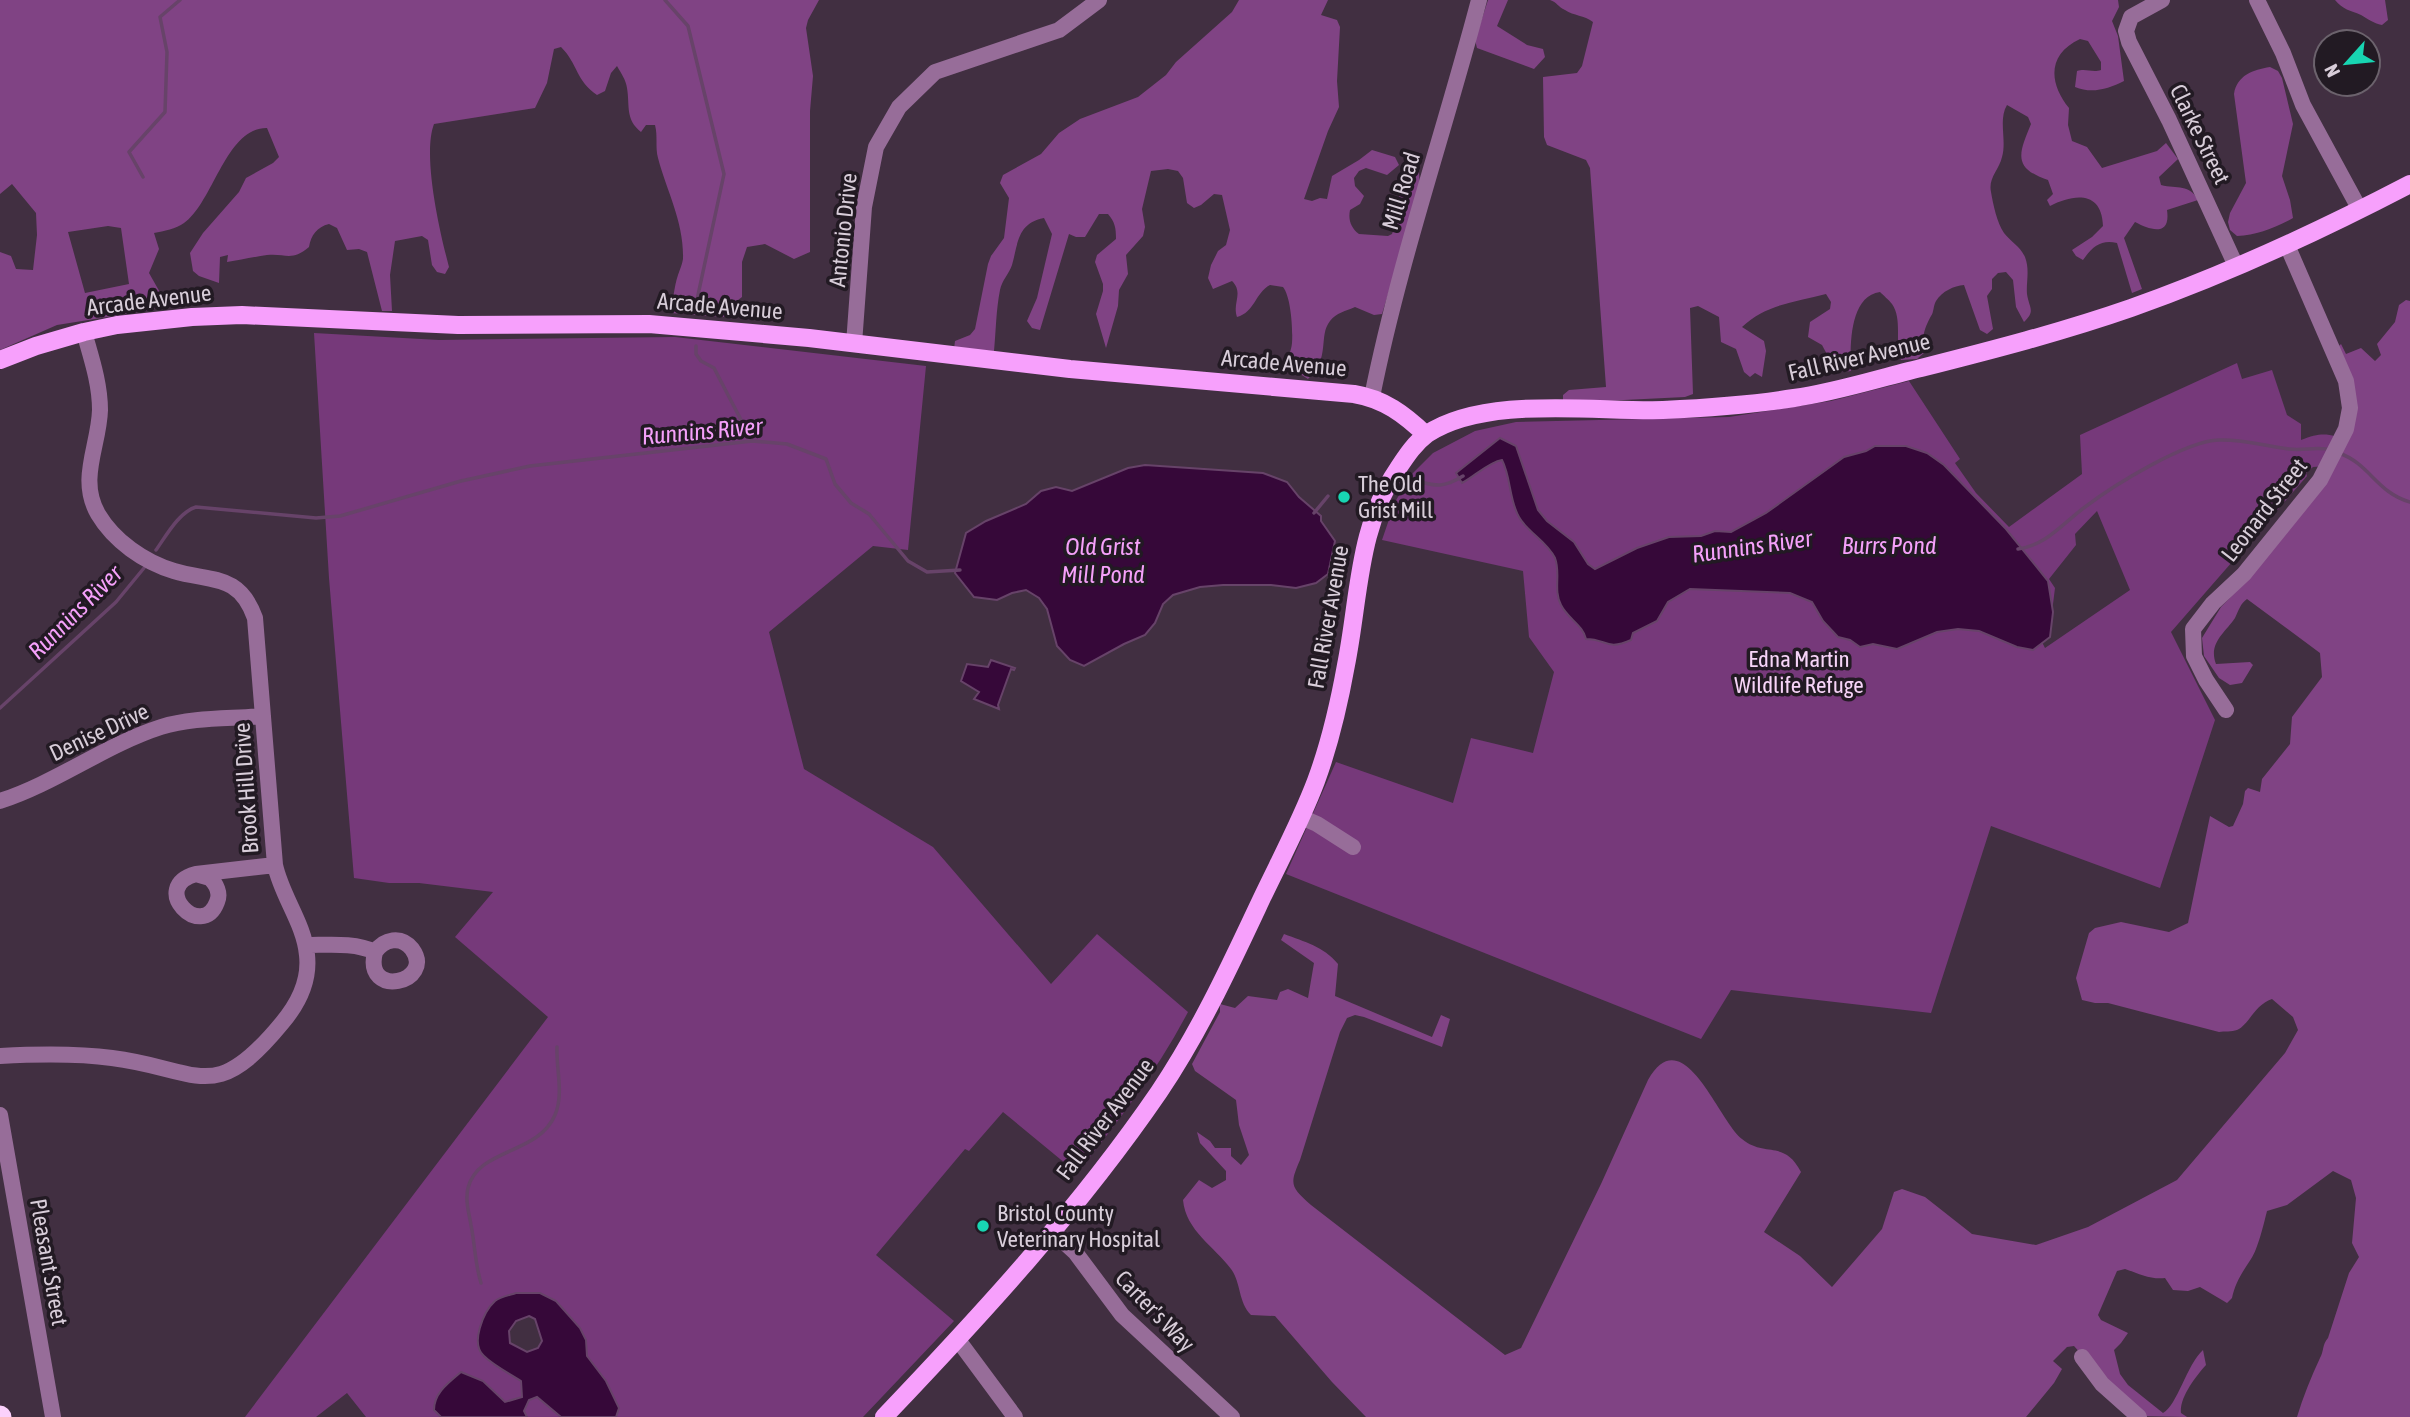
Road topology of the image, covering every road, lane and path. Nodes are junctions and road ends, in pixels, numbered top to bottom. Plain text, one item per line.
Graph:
1 (1099, 0) edge
2 (1479, 0) edge
3 (2162, 0) edge
4 (2256, 0) edge
5 (2410, 184) edge
6 (2360, 210) junction
7 (2287, 244) junction
8 (2236, 266) junction
9 (84, 332) junction
10 (854, 344) junction
11 (0, 360) edge
12 (1372, 397) junction
13 (1426, 435) junction
14 (2226, 710) dead end
15 (263, 716) junction
16 (0, 801) edge
17 (1301, 817) junction
18 (1353, 847) dead end
19 (275, 865) junction
20 (240, 869) junction
21 (196, 874) junction
22 (219, 897) junction
23 (306, 944) junction
24 (375, 952) dead end
25 (0, 1056) edge
26 (0, 1115) edge
27 (1052, 1231) junction
28 (958, 1340) junction
29 (2082, 1357) dead end
30 (53, 1417) edge
31 (884, 1417) edge
32 (1015, 1417) edge
33 (1232, 1417) edge
34 (2139, 1417) edge

1 - 10 street, Antonio Drive
2 - 12 street, Mill Road
3 - 8 street, Clarke Street
4 - 6 street
5 - 6 main road, Fall River Avenue
6 - 7 main road, Fall River Avenue
7 - 8 main road, Fall River Avenue
7 - 14 street, Leonard Street
8 - 13 main road, Fall River Avenue
9 - 10 main road, Arcade Avenue
9 - 11 main road, Arcade Avenue
9 - 15 street, Brook Hill Drive
10 - 12 main road, Arcade Avenue
12 - 13 main road, Arcade Avenue
13 - 17 main road, Fall River Avenue
15 - 16 street, Denise Drive
15 - 19 street, Brook Hill Drive
17 - 18 street
17 - 27 main road, Fall River Avenue
19 - 20 street
19 - 23 street, Brook Hill Drive
20 - 21 street
20 - 22 street
21 - 22 street
21 - 22 street
23 - 24 street
23 - 25 street, Brook Hill Drive
26 - 30 street, Pleasant Street
27 - 28 main road, Fall River Avenue
27 - 33 street, Carter's Way
28 - 31 main road, Fall River Avenue
28 - 32 street
29 - 34 street

